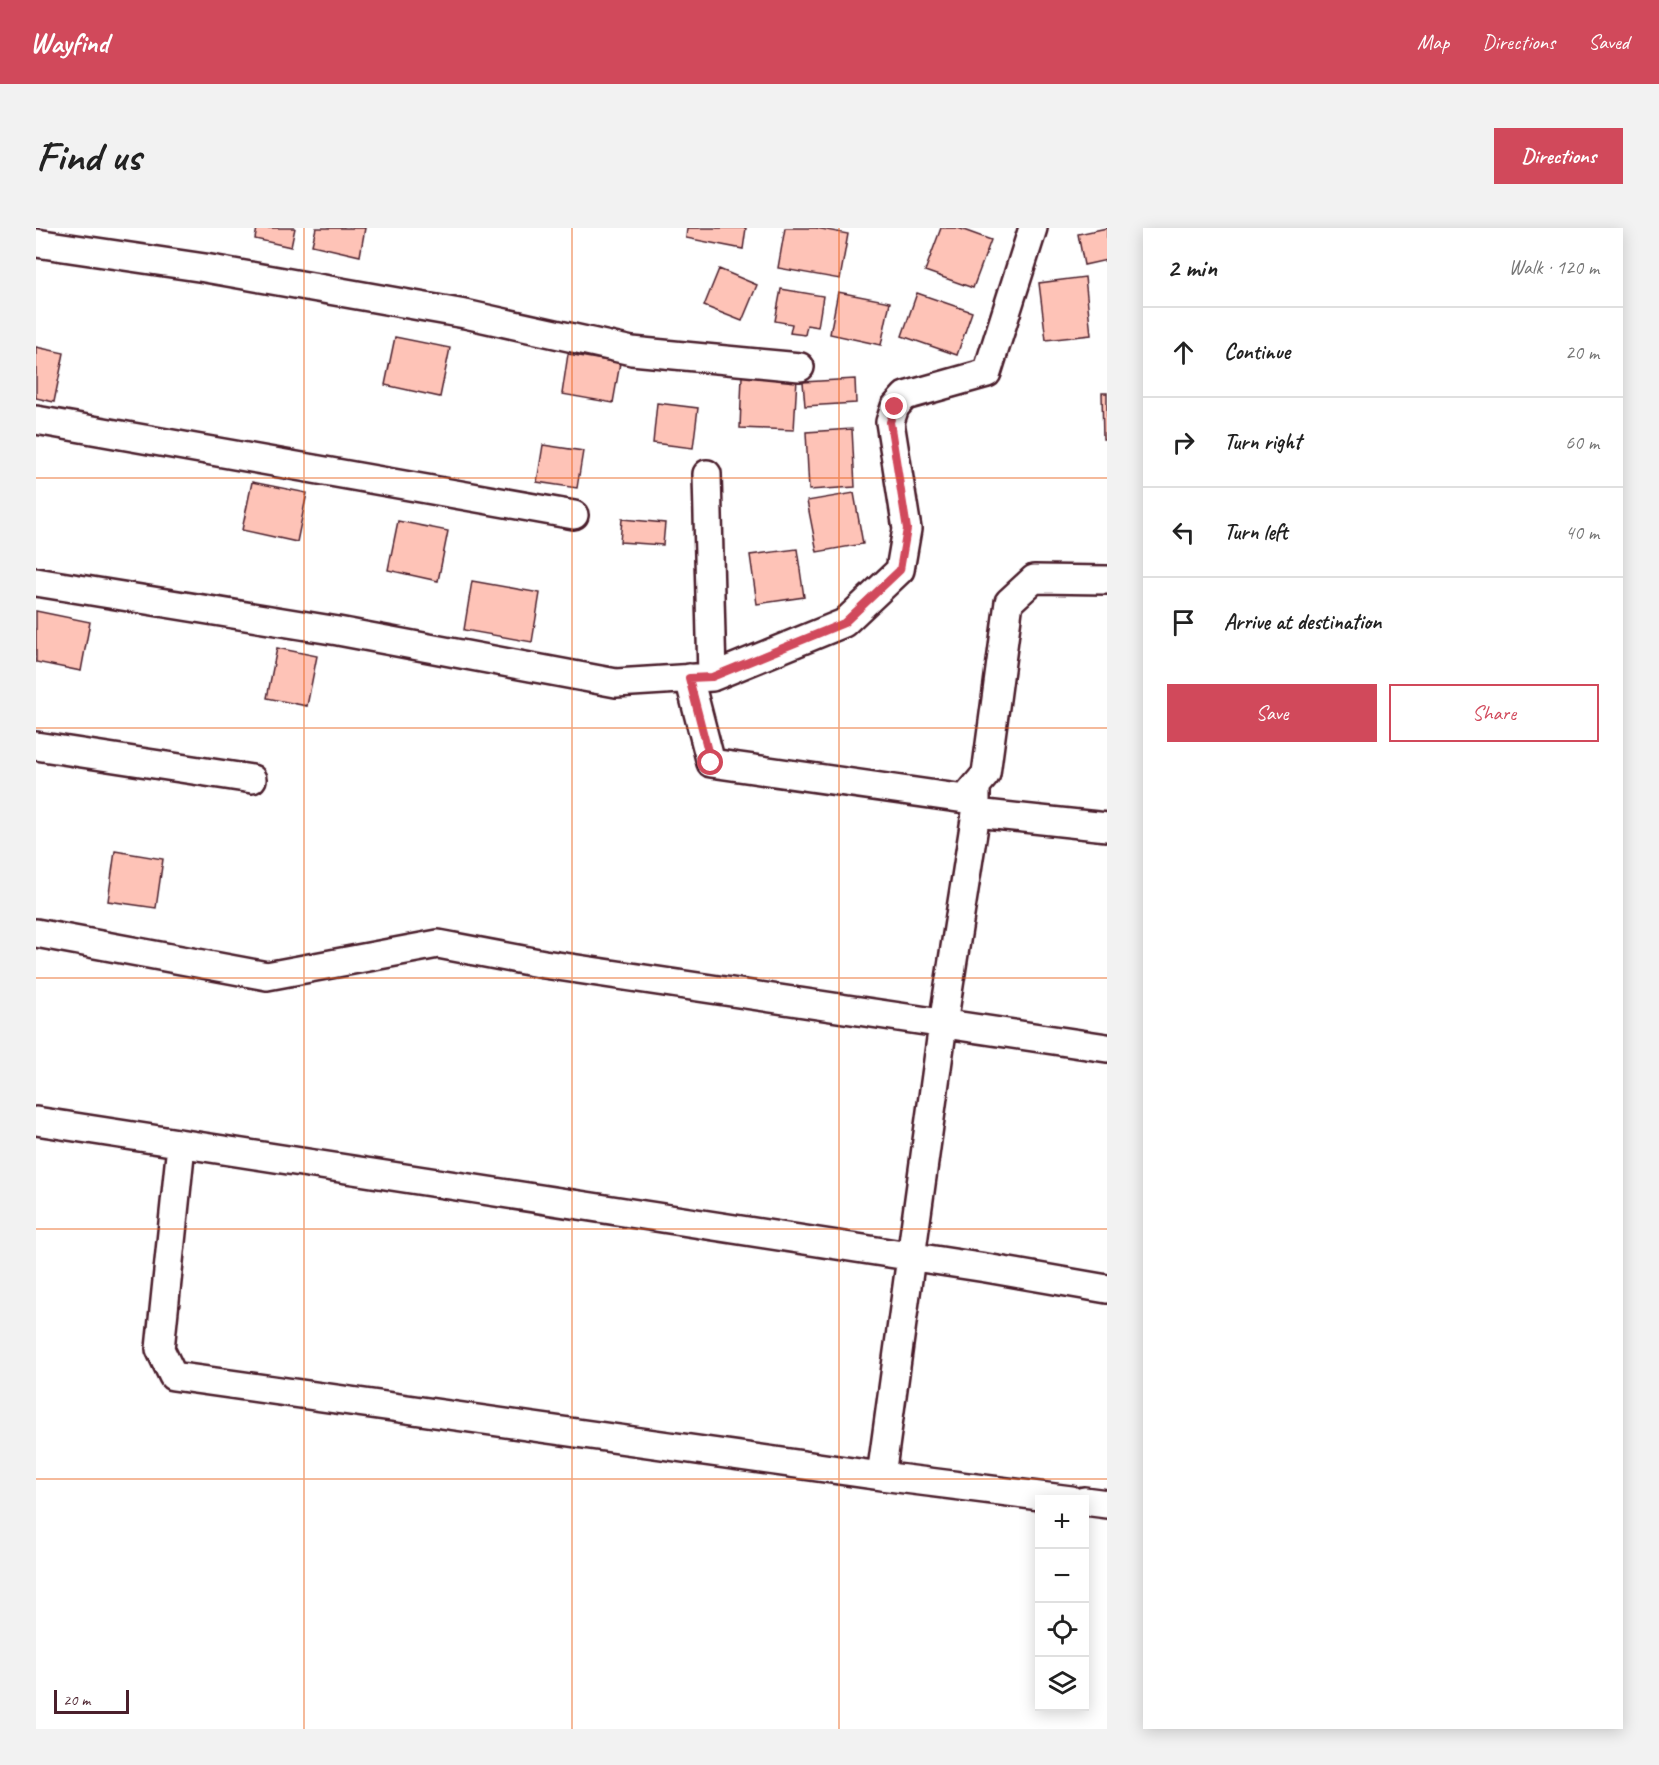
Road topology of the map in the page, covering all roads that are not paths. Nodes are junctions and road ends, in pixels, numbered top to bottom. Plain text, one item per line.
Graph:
1 (1033, 228) edge
2 (36, 243) edge
3 (800, 367) dead end
4 (36, 420) edge
5 (707, 474) dead end
6 (574, 515) dead end
7 (1107, 580) edge
8 (36, 582) edge
9 (701, 677) junction
10 (36, 746) edge
11 (252, 779) dead end
12 (976, 800) junction
13 (1107, 827) edge
14 (36, 933) edge
15 (943, 1024) junction
16 (1107, 1048) edge
17 (36, 1121) edge
18 (181, 1145) junction
19 (911, 1258) junction
20 (1107, 1289) edge
21 (881, 1476) junction
22 (1035, 1495) edge
23 (1089, 1502) edge
24 (1107, 1504) edge

1 - 9 street
2 - 3 street
4 - 6 street
5 - 9 street
7 - 12 street
8 - 9 street
9 - 12 street
10 - 11 street
12 - 13 street
12 - 15 street
14 - 15 street
15 - 16 street
15 - 19 street
17 - 18 street
18 - 19 street
18 - 21 street
19 - 20 street
19 - 21 street
21 - 22 street
23 - 24 street

